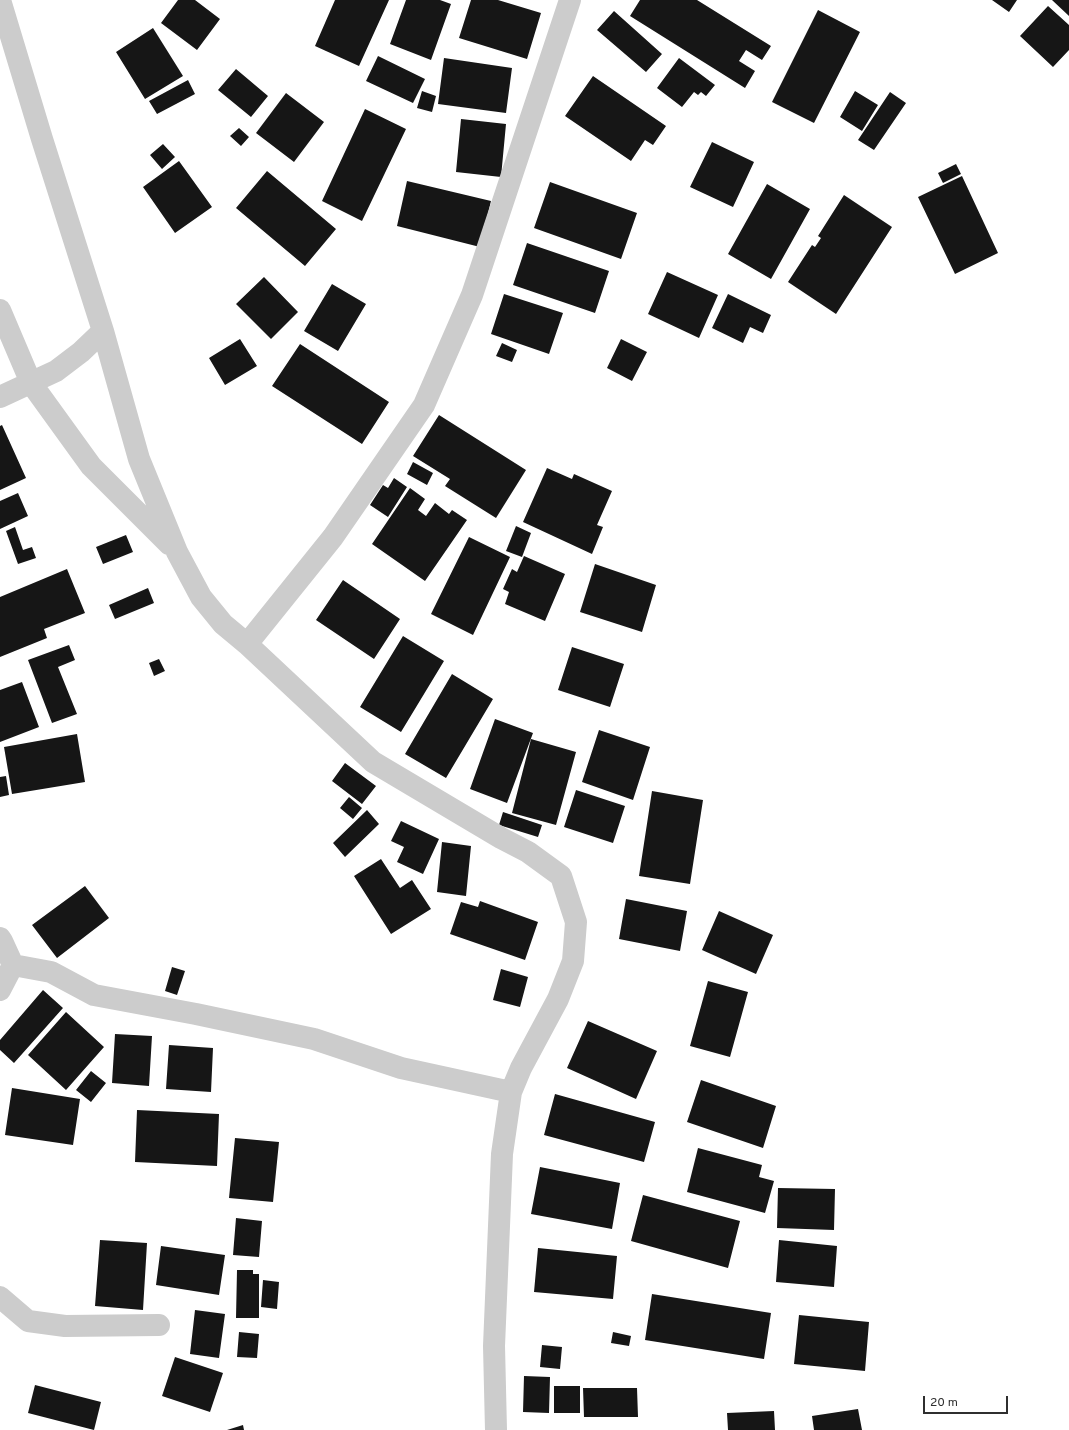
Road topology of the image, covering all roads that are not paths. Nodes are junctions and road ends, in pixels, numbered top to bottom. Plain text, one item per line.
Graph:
1 (0, 0) edge
2 (570, 0) edge
3 (0, 310) edge
4 (103, 331) junction
5 (31, 383) junction
6 (0, 398) edge
7 (177, 552) junction
8 (247, 644) junction
9 (0, 938) edge
10 (13, 965) junction
11 (0, 990) edge
12 (511, 1092) junction
13 (0, 1297) edge
14 (159, 1325) dead end
15 (496, 1430) edge

1 - 4 street
2 - 8 street
3 - 5 street
4 - 5 street
4 - 7 street
5 - 6 street
5 - 7 street
7 - 8 street
8 - 12 street
9 - 10 street
10 - 11 street
10 - 12 street
12 - 15 street
13 - 14 street

